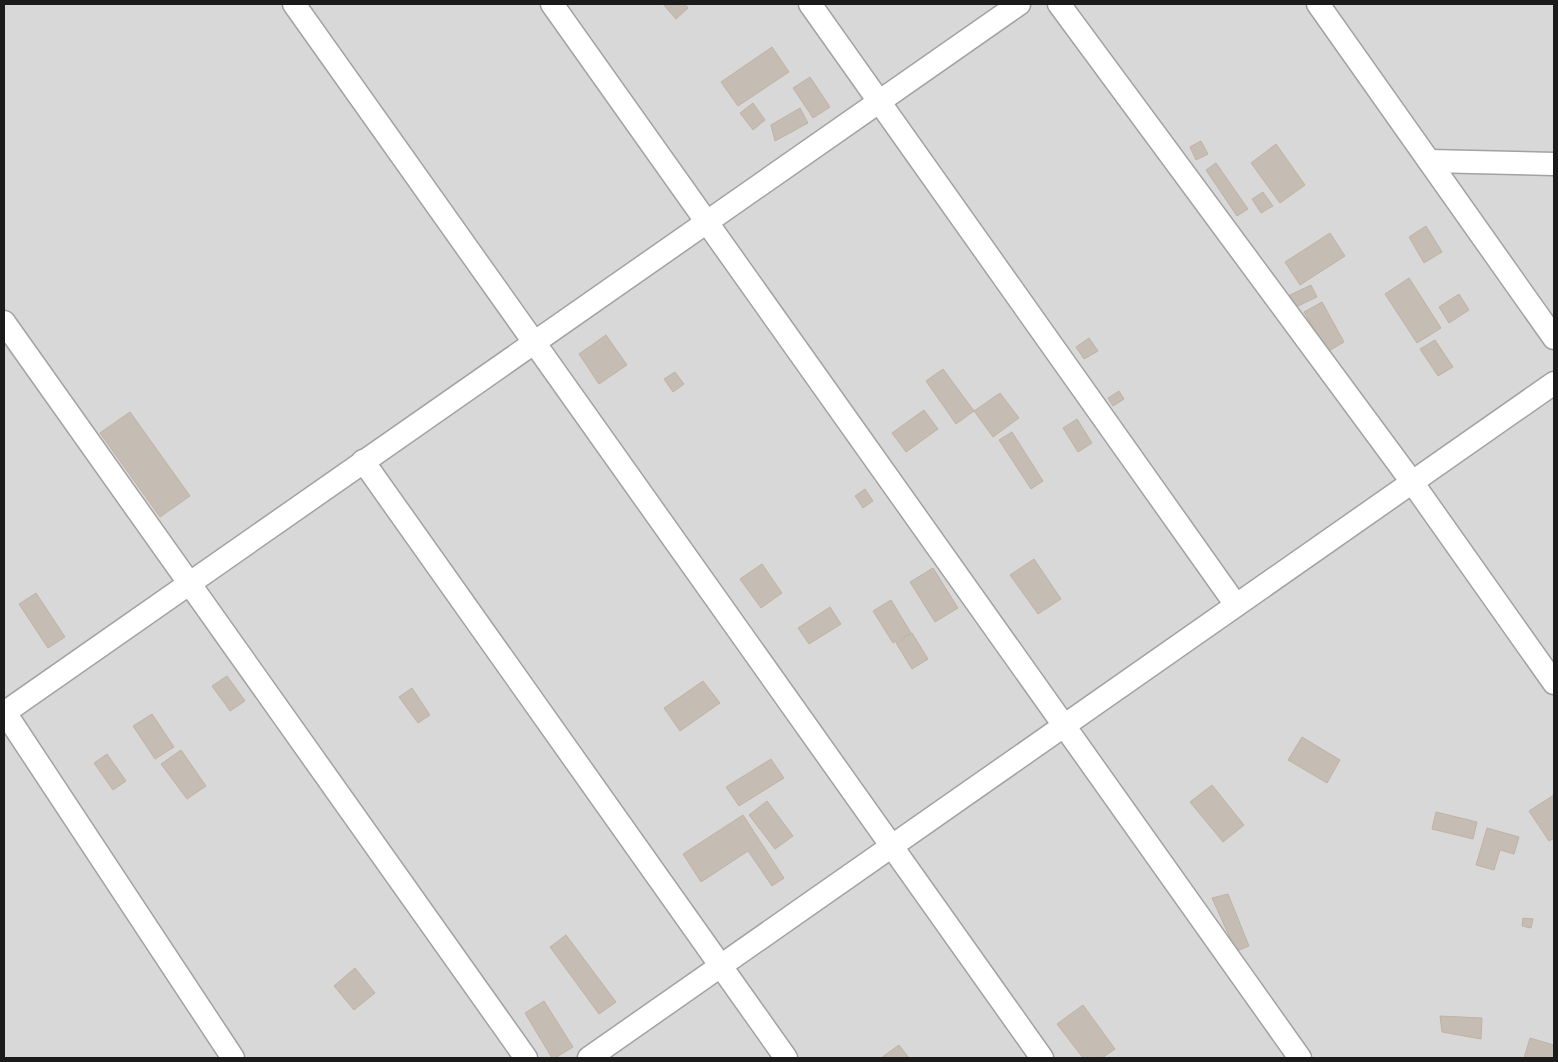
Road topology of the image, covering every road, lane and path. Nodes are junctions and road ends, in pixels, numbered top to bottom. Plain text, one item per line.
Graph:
1 (294, 4) edge
2 (552, 4) edge
3 (810, 4) edge
4 (1019, 4) edge
5 (1059, 4) edge
6 (1318, 4) edge
7 (879, 101) junction
8 (1429, 161) junction
9 (1554, 164) edge
10 (706, 221) junction
11 (4, 322) edge
12 (1554, 338) edge
13 (534, 342) junction
14 (1554, 383) edge
15 (363, 461) junction
16 (1412, 482) junction
17 (189, 583) junction
18 (1236, 605) junction
19 (1554, 683) edge
20 (4, 712) edge
21 (1064, 726) junction
22 (891, 846) junction
23 (720, 966) junction
24 (233, 1058) edge
25 (526, 1058) edge
26 (589, 1058) edge
27 (786, 1058) edge
28 (1042, 1058) edge
29 (1300, 1058) edge

1 - 13 street
2 - 10 street
3 - 7 street
4 - 7 street
5 - 16 street
6 - 8 street
7 - 10 street
7 - 18 street
8 - 9 street
8 - 12 street
10 - 13 street
10 - 21 street
11 - 17 street
13 - 15 street
13 - 22 street
14 - 16 street
15 - 17 street
15 - 23 street
16 - 18 street
16 - 19 street
17 - 20 street
17 - 25 street
18 - 21 street
20 - 24 street
21 - 22 street
21 - 29 street
22 - 23 street
22 - 28 street
23 - 26 street
23 - 27 street

